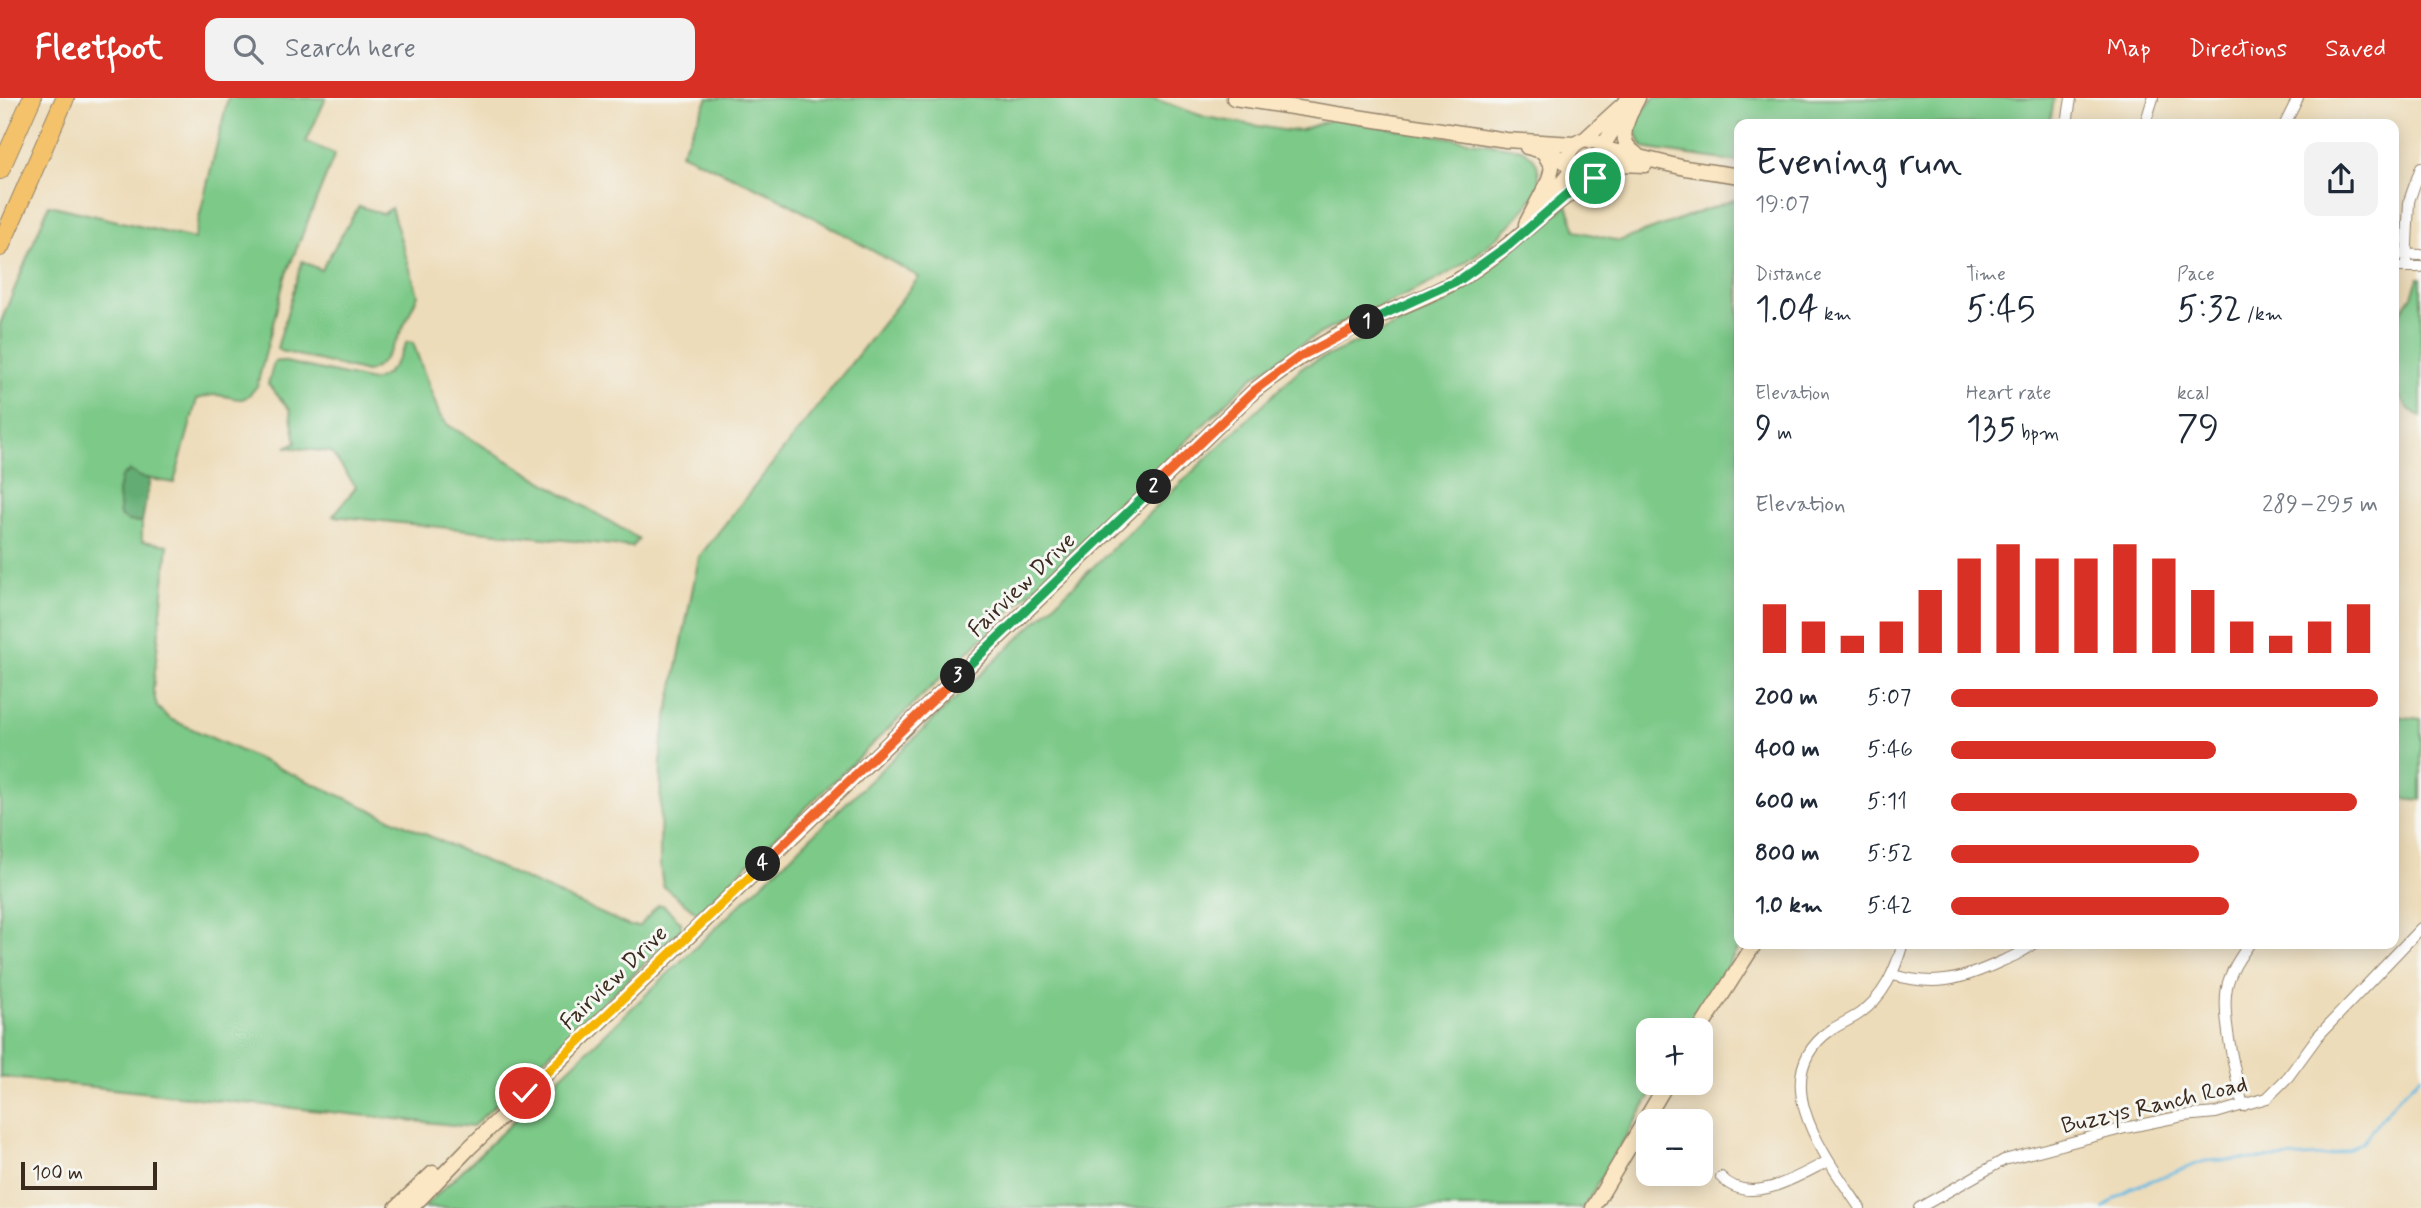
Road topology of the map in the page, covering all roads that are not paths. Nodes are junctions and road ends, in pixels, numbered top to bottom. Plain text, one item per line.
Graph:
1 (32, 98) edge
2 (65, 98) edge
3 (1234, 98) edge
4 (1632, 98) edge
5 (1638, 98) edge
6 (2071, 98) edge
7 (2153, 98) edge
8 (2298, 98) edge
9 (2068, 119) edge
10 (2147, 119) edge
11 (2288, 119) edge
12 (1506, 140) junction
13 (1580, 142) junction
14 (1604, 148) junction
15 (1544, 152) junction
16 (1639, 157) junction
17 (2421, 167) edge
18 (1570, 168) junction
19 (1606, 168) junction
20 (1685, 168) junction
21 (0, 170) edge
22 (1734, 175) edge
23 (1591, 179) junction
24 (1523, 231) junction
25 (0, 247) edge
26 (2399, 254) edge
27 (2408, 254) junction
28 (2421, 255) edge
29 (2399, 267) edge
30 (2406, 267) junction
31 (2421, 267) edge
32 (2421, 928) edge
33 (1751, 949) edge
34 (1901, 949) edge
35 (2026, 949) edge
36 (2246, 949) edge
37 (1893, 975) junction
38 (1707, 1018) edge
39 (1660, 1095) edge
40 (2242, 1106) junction
41 (468, 1149) junction
42 (1828, 1161) junction
43 (1721, 1177) dead end
44 (396, 1208) edge
45 (411, 1208) edge
46 (1593, 1208) edge
47 (1860, 1208) edge
48 (1919, 1208) edge

1 - 21 highway
2 - 25 highway
3 - 12 main road
4 - 13 main road
4 - 14 main road
5 - 16 main road
6 - 9 street
7 - 10 street
8 - 11 street
12 - 13 main road
12 - 15 main road
13 - 14 main road
13 - 18 main road
14 - 16 main road
14 - 19 main road
15 - 18 main road
15 - 24 main road
16 - 20 main road
17 - 27 street
18 - 23 main road
18 - 24 main road, Fairview Drive
19 - 20 main road
19 - 23 main road
20 - 22 main road
23 - 24 main road, Fairview Drive
24 - 41 main road, Fairview Drive
26 - 27 street
27 - 28 street
27 - 30 street
29 - 30 street
30 - 31 street
32 - 40 street, Buzzys Ranch Road
33 - 38 main road
34 - 37 street
35 - 37 street
36 - 40 street
37 - 42 street
39 - 46 main road
40 - 48 street, Buzzys Ranch Road
41 - 44 main road, Fairview Drive
41 - 45 main road, Fairview Drive
42 - 43 street
42 - 47 street

